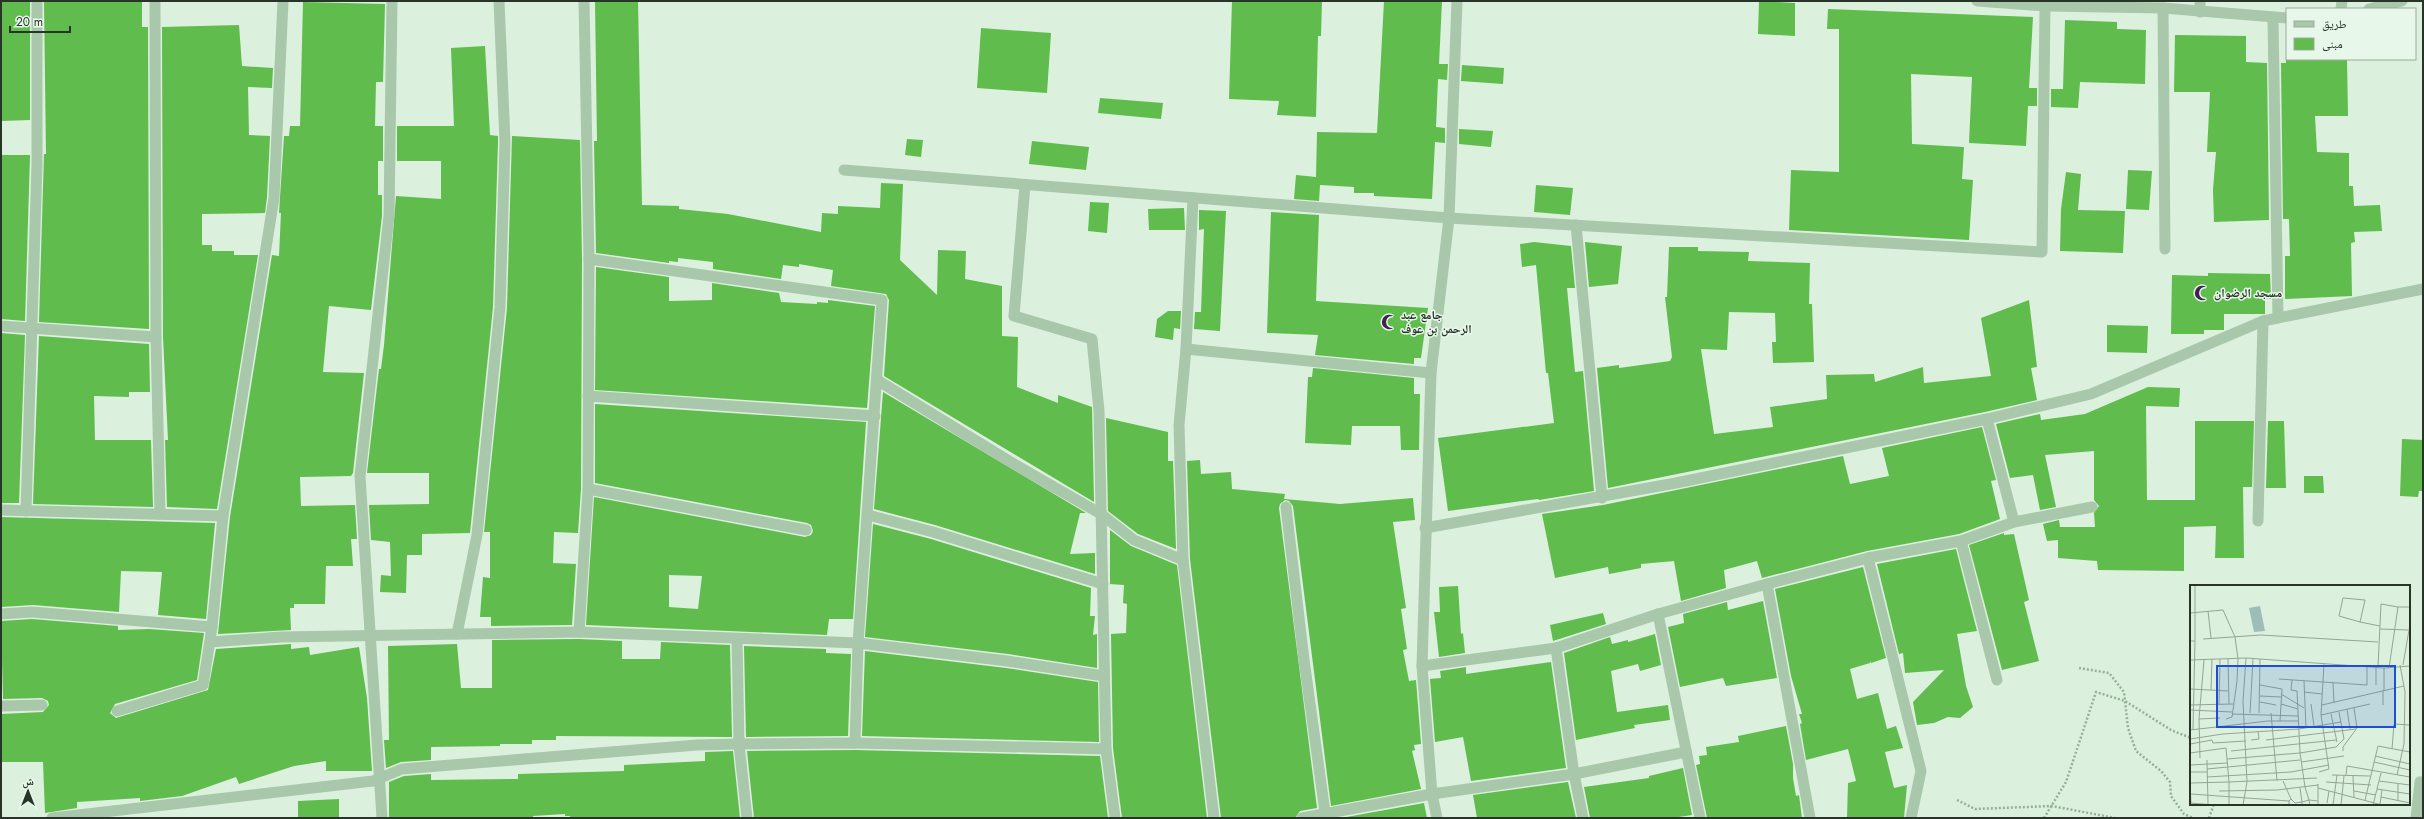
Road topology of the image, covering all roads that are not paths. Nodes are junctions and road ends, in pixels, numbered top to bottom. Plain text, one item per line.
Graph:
1 (37, 1) edge
2 (155, 1) edge
3 (283, 1) edge
4 (392, 1) edge
5 (499, 1) edge
6 (584, 1) edge
7 (1457, 1) edge
8 (1977, 1) edge
9 (2402, 1) edge
10 (2045, 6) junction
11 (2200, 6) edge
12 (2163, 8) junction
13 (2373, 8) edge
14 (2273, 18) junction
15 (2286, 18) edge
16 (844, 170) dead end
17 (1025, 185) junction
18 (1193, 198) junction
19 (1449, 218) junction
20 (1576, 225) junction
21 (2165, 249) dead end
22 (589, 259) junction
23 (2423, 289) edge
24 (2278, 318) junction
25 (2263, 321) junction
26 (1, 326) edge
27 (30, 328) junction
28 (156, 337) junction
29 (1186, 349) junction
30 (1431, 372) junction
31 (877, 380) junction
32 (588, 396) junction
33 (875, 416) junction
34 (1987, 419) junction
35 (588, 489) junction
36 (1602, 498) junction
37 (1286, 507) dead end
38 (2092, 507) dead end
39 (1, 510) edge
40 (26, 511) junction
41 (160, 514) junction
42 (1101, 514) junction
43 (868, 515) junction
44 (223, 516) junction
45 (2258, 521) dead end
46 (2014, 522) junction
47 (1426, 528) junction
48 (806, 530) dead end
49 (1961, 540) junction
50 (1868, 558) junction
51 (1183, 560) junction
52 (1103, 584) junction
53 (1768, 584) junction
54 (1, 614) edge
55 (1658, 614) junction
56 (212, 627) junction
57 (579, 632) junction
58 (457, 634) junction
59 (371, 636) junction
60 (737, 639) junction
61 (210, 642) junction
62 (858, 643) junction
63 (1556, 648) junction
64 (1422, 666) junction
65 (1104, 676) junction
66 (1997, 680) dead end
67 (42, 705) dead end
68 (1, 706) edge
69 (117, 711) dead end
70 (855, 742) junction
71 (739, 744) junction
72 (1106, 749) junction
73 (1686, 752) junction
74 (1574, 774) junction
75 (380, 778) junction
76 (2423, 782) edge
77 (1432, 794) junction
78 (1325, 812) junction
79 (52, 818) edge
80 (382, 818) edge
81 (747, 818) edge
82 (1115, 818) edge
83 (1214, 818) edge
84 (1302, 818) edge
85 (1437, 818) edge
86 (1584, 818) edge
87 (1700, 818) edge
88 (1810, 818) edge
89 (1912, 818) edge
90 (2416, 818) edge

1 - 27 street
2 - 28 street
3 - 44 street
4 - 59 street
5 - 58 street
6 - 22 street
7 - 19 street
8 - 10 street
9 - 13 street
10 - 12 street
10 - 20 street
11 - 12 street
11 - 14 street
12 - 21 street
14 - 15 street
14 - 24 street
16 - 17 street
17 - 18 street
17 - 42 street
18 - 19 street
18 - 29 street
19 - 20 street
19 - 30 street
20 - 36 street
22 - 31 street
22 - 32 street
23 - 24 street
24 - 25 street
25 - 34 street
25 - 45 street
26 - 27 street
27 - 28 street
27 - 40 street
28 - 41 street
29 - 30 street
29 - 51 street
30 - 47 street
31 - 33 street
31 - 42 street
32 - 33 street
32 - 35 street
33 - 43 street
34 - 36 street
34 - 46 street
35 - 48 street
35 - 57 street
36 - 47 street
37 - 78 street
38 - 46 street
39 - 40 street
40 - 41 street
41 - 44 street
42 - 51 street
42 - 52 street
43 - 52 street
43 - 62 street
44 - 56 street
46 - 49 street
47 - 64 street
49 - 50 street
49 - 66 street
50 - 53 street
50 - 89 street
51 - 83 street
52 - 65 street
53 - 55 street
53 - 88 street
54 - 56 street
55 - 63 street
55 - 73 street
56 - 61 street
57 - 58 street
57 - 60 street
58 - 59 street
59 - 61 street
59 - 75 street
60 - 62 street
60 - 71 street
61 - 69 street
62 - 65 street
62 - 70 street
63 - 64 street
63 - 74 street
64 - 77 street
65 - 72 street
67 - 68 street
70 - 71 street
70 - 72 street
71 - 75 street
71 - 81 street
72 - 82 street
73 - 74 street
73 - 87 street
74 - 77 street
74 - 86 street
75 - 79 street
75 - 80 street
76 - 90 street
77 - 78 street
77 - 85 street
78 - 84 street

